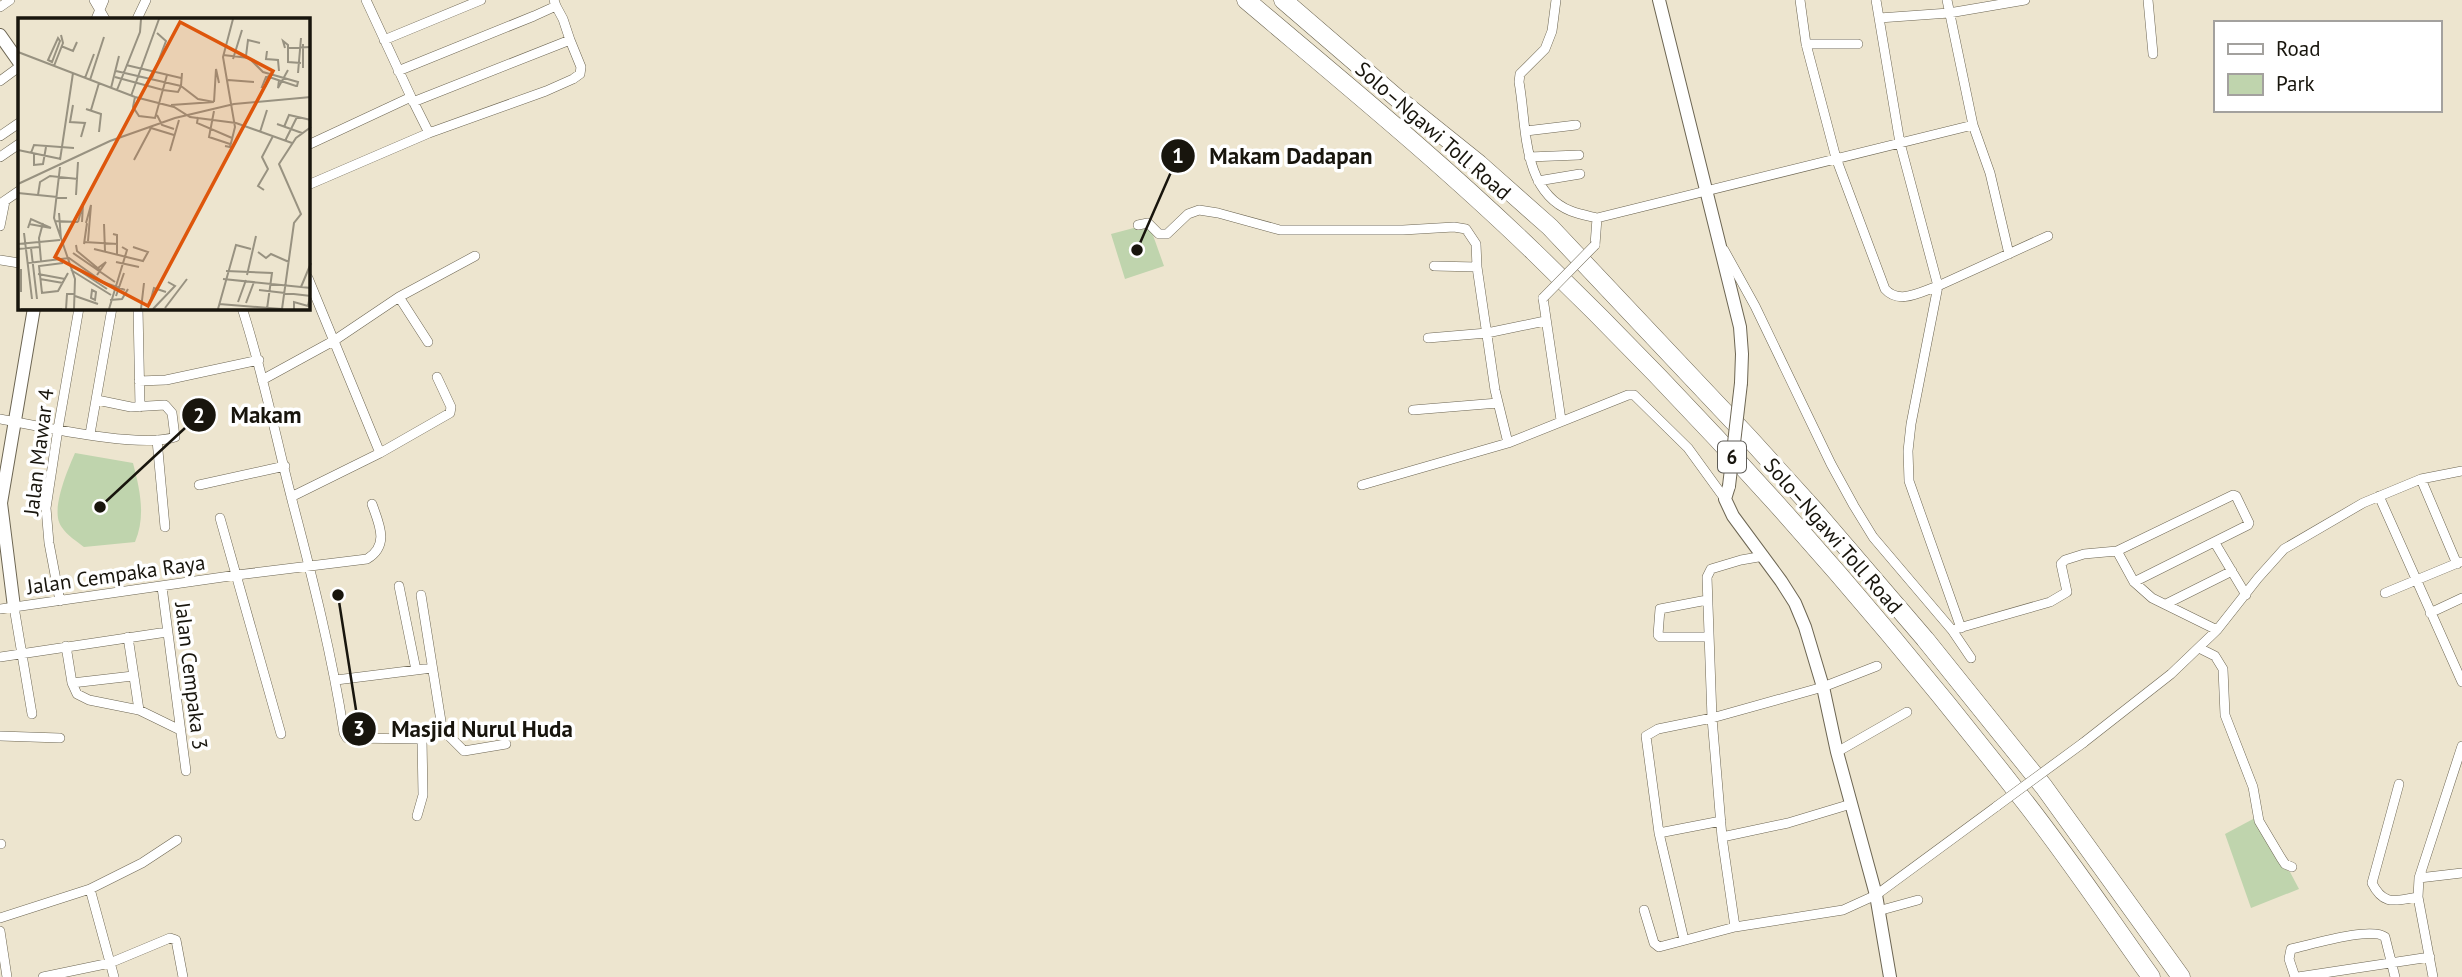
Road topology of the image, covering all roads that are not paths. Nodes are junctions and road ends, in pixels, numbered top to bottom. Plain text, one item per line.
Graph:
1 (10, 0) edge
2 (94, 0) edge
3 (104, 0) edge
4 (146, 0) edge
5 (366, 0) edge
6 (481, 0) edge
7 (1246, 0) edge
8 (1283, 0) edge
9 (1556, 0) edge
10 (1659, 0) edge
11 (1800, 0) edge
12 (1876, 0) edge
13 (1947, 0) edge
14 (2025, 0) edge
15 (2148, 0) edge
16 (555, 3) edge
17 (0, 7) edge
18 (1949, 13) junction
19 (100, 17) edge
20 (137, 18) edge
21 (1879, 18) junction
22 (0, 35) edge
23 (384, 40) junction
24 (570, 40) junction
25 (1806, 44) junction
26 (1858, 44) dead end
27 (2153, 54) dead end
28 (18, 63) edge
29 (18, 66) edge
30 (398, 71) junction
31 (0, 81) edge
32 (412, 100) junction
33 (18, 124) edge
34 (1576, 125) dead end
35 (1973, 125) junction
36 (1526, 131) junction
37 (429, 133) junction
38 (0, 136) edge
39 (310, 144) edge
40 (1900, 144) junction
41 (18, 145) edge
42 (1579, 155) dead end
43 (0, 157) edge
44 (1529, 157) junction
45 (1836, 158) junction
46 (1580, 174) dead end
47 (1538, 181) junction
48 (310, 184) edge
49 (1708, 191) junction
50 (18, 192) edge
51 (2, 203) edge
52 (1597, 218) junction
53 (1138, 225) dead end
54 (0, 226) edge
55 (2048, 236) dead end
56 (1719, 241) junction
57 (2009, 254) junction
58 (475, 256) dead end
59 (0, 260) edge
60 (18, 263) edge
61 (1434, 266) dead end
62 (1477, 267) junction
63 (310, 283) edge
64 (1938, 286) junction
65 (399, 297) junction
66 (34, 310) edge
67 (79, 310) edge
68 (112, 310) edge
69 (138, 310) edge
70 (243, 310) edge
71 (1545, 321) junction
72 (1487, 334) junction
73 (1428, 338) dead end
74 (335, 340) junction
75 (428, 342) dead end
76 (259, 360) junction
77 (437, 377) dead end
78 (262, 380) junction
79 (139, 381) junction
80 (97, 400) junction
81 (1497, 403) junction
82 (140, 407) junction
83 (1413, 410) dead end
84 (0, 419) edge
85 (1561, 420) junction
86 (16, 422) junction
87 (58, 429) junction
88 (90, 434) junction
89 (157, 440) junction
90 (1508, 443) junction
91 (380, 453) junction
92 (285, 466) junction
93 (2462, 471) edge
94 (2421, 479) junction
95 (199, 485) dead end
96 (1362, 485) dead end
97 (2379, 496) junction
98 (291, 497) junction
99 (1726, 499) junction
100 (372, 503) dead end
101 (220, 518) dead end
102 (165, 527) dead end
103 (2214, 542) junction
104 (2117, 551) junction
105 (1764, 556) junction
106 (4, 563) edge
107 (2459, 563) edge
108 (310, 567) junction
109 (2232, 571) junction
110 (237, 575) junction
111 (2415, 581) junction
112 (2134, 582) junction
113 (399, 586) dead end
114 (162, 587) junction
115 (2385, 593) dead end
116 (421, 595) dead end
117 (2246, 595) junction
118 (2462, 598) edge
119 (1707, 600) junction
120 (60, 601) junction
121 (2166, 604) junction
122 (15, 607) junction
123 (0, 610) edge
124 (2430, 613) junction
125 (1956, 629) junction
126 (2217, 630) junction
127 (167, 632) junction
128 (128, 636) junction
129 (1708, 637) junction
130 (66, 646) junction
131 (2199, 648) junction
132 (22, 653) junction
133 (0, 657) edge
134 (1971, 658) dead end
135 (1877, 666) dead end
136 (432, 668) junction
137 (416, 670) junction
138 (134, 676) junction
139 (336, 680) junction
140 (2462, 682) edge
141 (72, 683) junction
142 (1823, 687) junction
143 (139, 710) junction
144 (1908, 712) dead end
145 (32, 714) dead end
146 (1712, 718) junction
147 (180, 730) junction
148 (281, 734) dead end
149 (443, 734) junction
150 (0, 736) edge
151 (60, 737) dead end
152 (422, 739) junction
153 (506, 744) dead end
154 (2462, 746) edge
155 (1837, 752) junction
156 (2459, 767) edge
157 (186, 771) dead end
158 (2399, 784) dead end
159 (1852, 804) junction
160 (417, 816) dead end
161 (1721, 821) junction
162 (1659, 833) junction
163 (1722, 837) junction
164 (177, 841) dead end
165 (2292, 867) dead end
166 (2462, 873) edge
167 (2419, 878) junction
168 (90, 889) junction
169 (1876, 895) junction
170 (1918, 900) dead end
171 (2419, 901) junction
172 (1644, 910) dead end
173 (1878, 911) junction
174 (0, 918) edge
175 (1735, 927) junction
176 (0, 931) edge
177 (1684, 940) junction
178 (2430, 957) junction
179 (110, 963) junction
180 (2392, 963) junction
181 (6, 977) edge
182 (43, 977) edge
183 (114, 977) edge
184 (183, 977) edge
185 (1889, 977) edge
186 (2151, 977) edge
187 (2181, 977) edge
188 (2297, 977) edge
189 (2395, 977) edge
190 (2433, 977) edge

1 - 17 street
2 - 19 street
3 - 19 street
4 - 20 street
5 - 23 street
6 - 23 street
7 - 186 highway, Solo–Ngawi Toll Road / 6
8 - 187 highway, Solo–Ngawi Toll Road / 6
9 - 36 street
10 - 49 street
11 - 25 street
12 - 21 street
13 - 18 street
14 - 18 street
15 - 27 street
16 - 24 street
16 - 30 street
18 - 21 street
18 - 35 street
21 - 40 street
22 - 28 street
23 - 30 street
24 - 32 street
24 - 37 street
25 - 26 street
25 - 45 street
29 - 31 street
30 - 32 street
32 - 37 street
32 - 39 street
33 - 38 street
34 - 36 street
35 - 40 street
35 - 57 street
36 - 44 street
37 - 48 street
40 - 45 street
40 - 64 street
41 - 43 street
42 - 44 street
44 - 47 street
45 - 49 street
45 - 64 street
46 - 47 street
47 - 52 street
49 - 52 street
49 - 56 street
50 - 51 street
51 - 54 street
52 - 71 street, bridge
53 - 62 street
55 - 57 street
56 - 99 street, bridge
56 - 125 street
57 - 64 street
58 - 65 street
59 - 60 street
61 - 62 street
62 - 72 street
63 - 74 street
64 - 125 street
65 - 74 street
65 - 75 street
66 - 86 street
67 - 87 street, Jalan Mawar 4
68 - 80 street
69 - 79 street
70 - 76 street
71 - 72 street
71 - 85 street
72 - 73 street
72 - 81 street
74 - 78 street
74 - 91 street
76 - 78 street
76 - 79 street
77 - 91 street
78 - 92 street
79 - 82 street
80 - 82 street
80 - 88 street
81 - 83 street
81 - 90 street
82 - 89 street
84 - 86 street
85 - 90 street
85 - 99 street
86 - 87 street
86 - 106 street
87 - 88 street
87 - 120 street, Jalan Mawar 4
88 - 89 street
89 - 102 street
90 - 96 street
91 - 98 street
92 - 95 street
92 - 98 street
93 - 94 street
94 - 97 street
94 - 107 street
97 - 111 street
97 - 117 street
98 - 108 street
99 - 105 street
100 - 108 street, Jalan Cempaka Raya
101 - 110 street
103 - 104 street
103 - 109 street
103 - 112 street
104 - 112 street
104 - 125 street
105 - 119 street
105 - 142 street
106 - 122 street
107 - 111 street
108 - 110 street, Jalan Cempaka Raya
108 - 139 street
109 - 117 street
109 - 121 street
110 - 114 street, Jalan Cempaka Raya
110 - 148 street
111 - 115 street
111 - 124 street
112 - 121 street
113 - 137 street
114 - 120 street, Jalan Cempaka Raya
114 - 127 street, Jalan Cempaka 3
116 - 136 street
117 - 126 street
118 - 124 street
119 - 129 street
119 - 129 street
120 - 122 street, Jalan Cempaka Raya
121 - 126 street
122 - 123 street, Jalan Cempaka Raya
122 - 132 street
124 - 140 street
125 - 134 street
126 - 131 street
127 - 128 street
127 - 147 street, Jalan Cempaka 3
128 - 130 street
128 - 138 street
129 - 146 street
130 - 132 street
130 - 141 street
131 - 165 street
131 - 169 street, bridge
132 - 133 street
132 - 145 street
135 - 142 street
136 - 137 street
136 - 149 street
137 - 139 street
138 - 141 street
138 - 143 street
139 - 152 street
141 - 143 street
142 - 146 street
142 - 155 street
143 - 147 street
144 - 155 street
146 - 161 street
146 - 162 street
147 - 157 street, Jalan Cempaka 3
149 - 152 street
149 - 153 street
150 - 151 street
152 - 160 street
154 - 156 street
155 - 159 street
156 - 167 street
158 - 171 street
159 - 163 street
159 - 169 street
161 - 162 street
161 - 163 street
162 - 177 street
163 - 175 street
164 - 168 street
166 - 167 street
167 - 171 street
168 - 174 street
168 - 179 street
169 - 173 street
169 - 175 street
170 - 173 street
171 - 178 street
172 - 177 street
173 - 185 street
175 - 177 street
176 - 181 street
178 - 180 street
178 - 190 street
179 - 182 street
179 - 183 street
179 - 184 street
180 - 188 street
180 - 188 street
180 - 189 street

